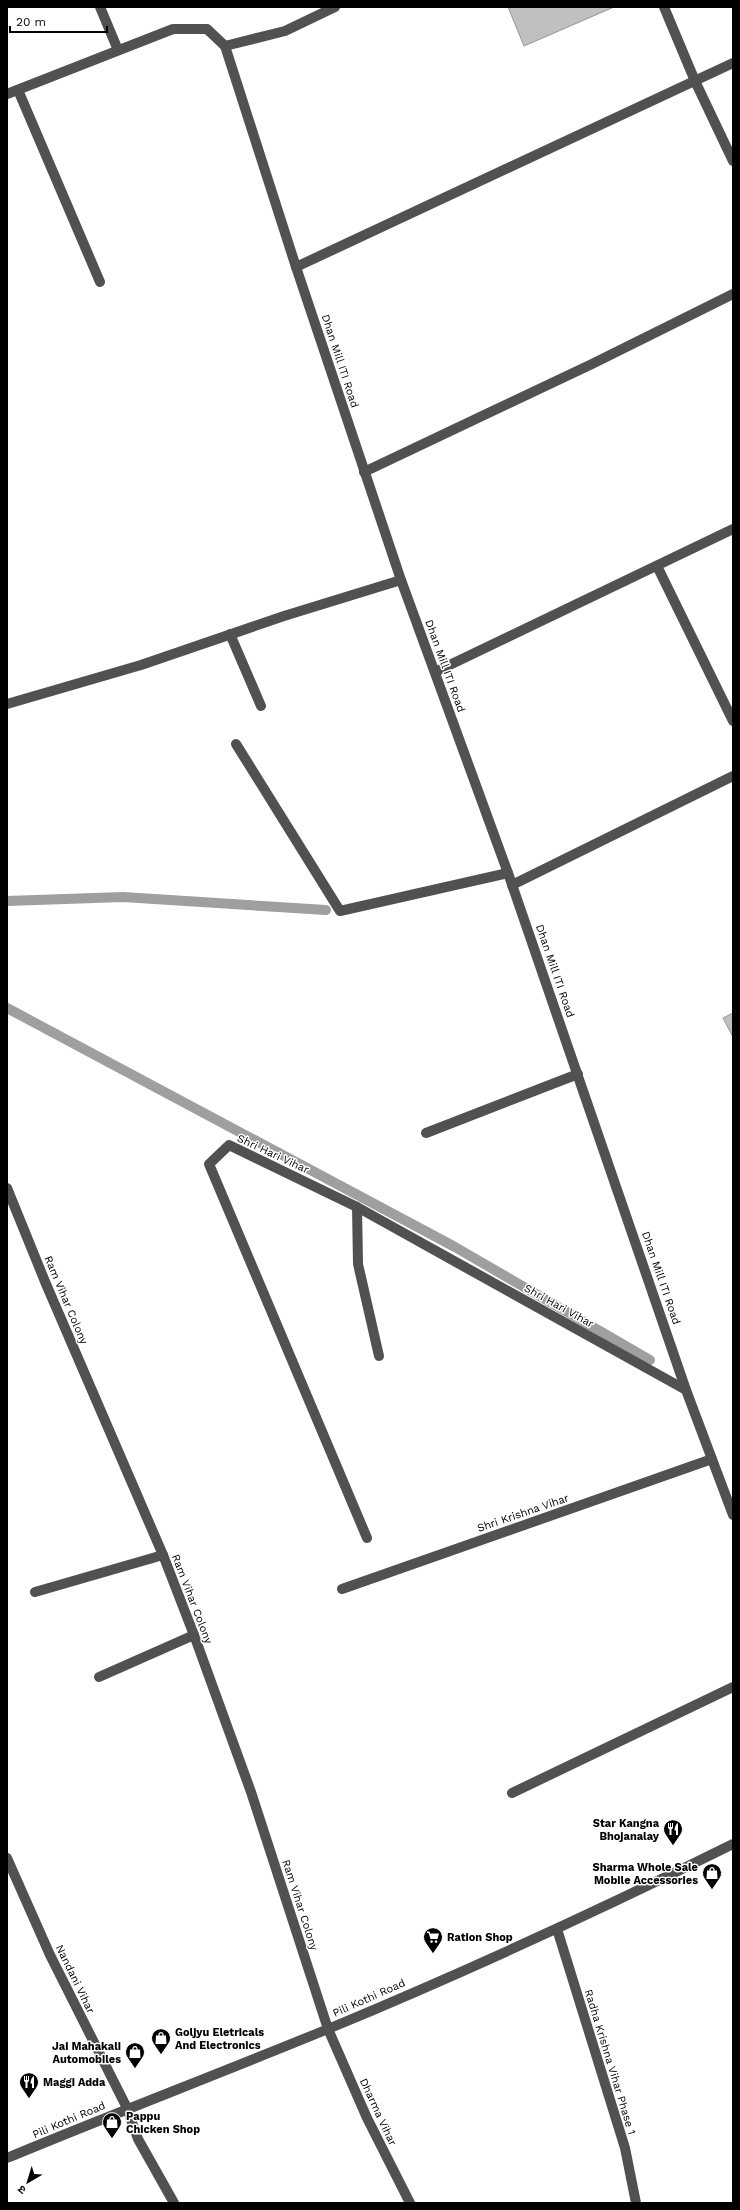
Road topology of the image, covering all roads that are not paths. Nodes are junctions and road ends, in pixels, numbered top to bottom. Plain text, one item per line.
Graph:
1 (100, 7) edge
2 (336, 7) edge
3 (664, 7) edge
4 (225, 46) junction
5 (118, 50) junction
6 (733, 64) edge
7 (695, 81) junction
8 (18, 90) junction
9 (7, 94) edge
10 (733, 161) edge
11 (296, 267) junction
12 (100, 282) dead end
13 (733, 294) edge
14 (364, 472) junction
15 (733, 529) edge
16 (657, 566) junction
17 (401, 580) junction
18 (230, 634) junction
19 (435, 672) junction
20 (7, 704) edge
21 (261, 706) dead end
22 (733, 721) edge
23 (236, 744) dead end
24 (733, 776) edge
25 (508, 873) junction
26 (512, 885) junction
27 (578, 1074) junction
28 (426, 1133) dead end
29 (7, 1188) edge
30 (357, 1207) junction
31 (379, 1356) dead end
32 (686, 1390) junction
33 (712, 1459) junction
34 (733, 1512) edge
35 (367, 1538) dead end
36 (163, 1555) junction
37 (342, 1588) dead end
38 (34, 1592) dead end
39 (194, 1635) junction
40 (99, 1677) dead end
41 (733, 1687) edge
42 (512, 1793) dead end
43 (733, 1844) edge
44 (7, 1858) edge
45 (556, 1929) junction
46 (328, 2029) junction
47 (127, 2108) junction
48 (7, 2158) edge
49 (174, 2203) edge
50 (410, 2203) edge
51 (636, 2203) edge

1 - 5 street
2 - 4 street
3 - 7 street
4 - 5 street, Dhan Mill ITI Road
4 - 11 street, Dhan Mill ITI Road
5 - 8 street, Dhan Mill ITI Road
6 - 7 street
7 - 10 street
7 - 11 street
8 - 9 street, Dhan Mill ITI Road
8 - 12 street
11 - 14 street, Dhan Mill ITI Road
13 - 14 street
14 - 17 street, Dhan Mill ITI Road
15 - 16 street
16 - 19 street
16 - 22 street
17 - 18 street
17 - 19 street, Dhan Mill ITI Road
18 - 20 street
18 - 21 street
19 - 25 street, Dhan Mill ITI Road
23 - 25 street
24 - 26 street
25 - 26 street, Dhan Mill ITI Road
26 - 27 street, Dhan Mill ITI Road
27 - 28 street
27 - 32 street, Dhan Mill ITI Road
29 - 36 street, Ram Vihar Colony
30 - 31 street
30 - 32 street, Shri Hari Vihar
30 - 35 street, Shri Hari Vihar
32 - 33 street, Dhan Mill ITI Road
33 - 34 street, Dhan Mill ITI Road
33 - 37 street, Shri Krishna Vihar
36 - 38 street
36 - 39 street, Ram Vihar Colony
39 - 40 street
39 - 46 street, Ram Vihar Colony
41 - 42 street
43 - 45 street, Pili Kothi Road
44 - 47 street, Nandani Vihar
45 - 46 street, Pili Kothi Road
45 - 51 street, Radha Krishna Vihar Phase 1
46 - 47 street, Pili Kothi Road
46 - 50 street, Dharma Vihar
47 - 48 street, Pili Kothi Road
47 - 49 street, Nandani Vihar

